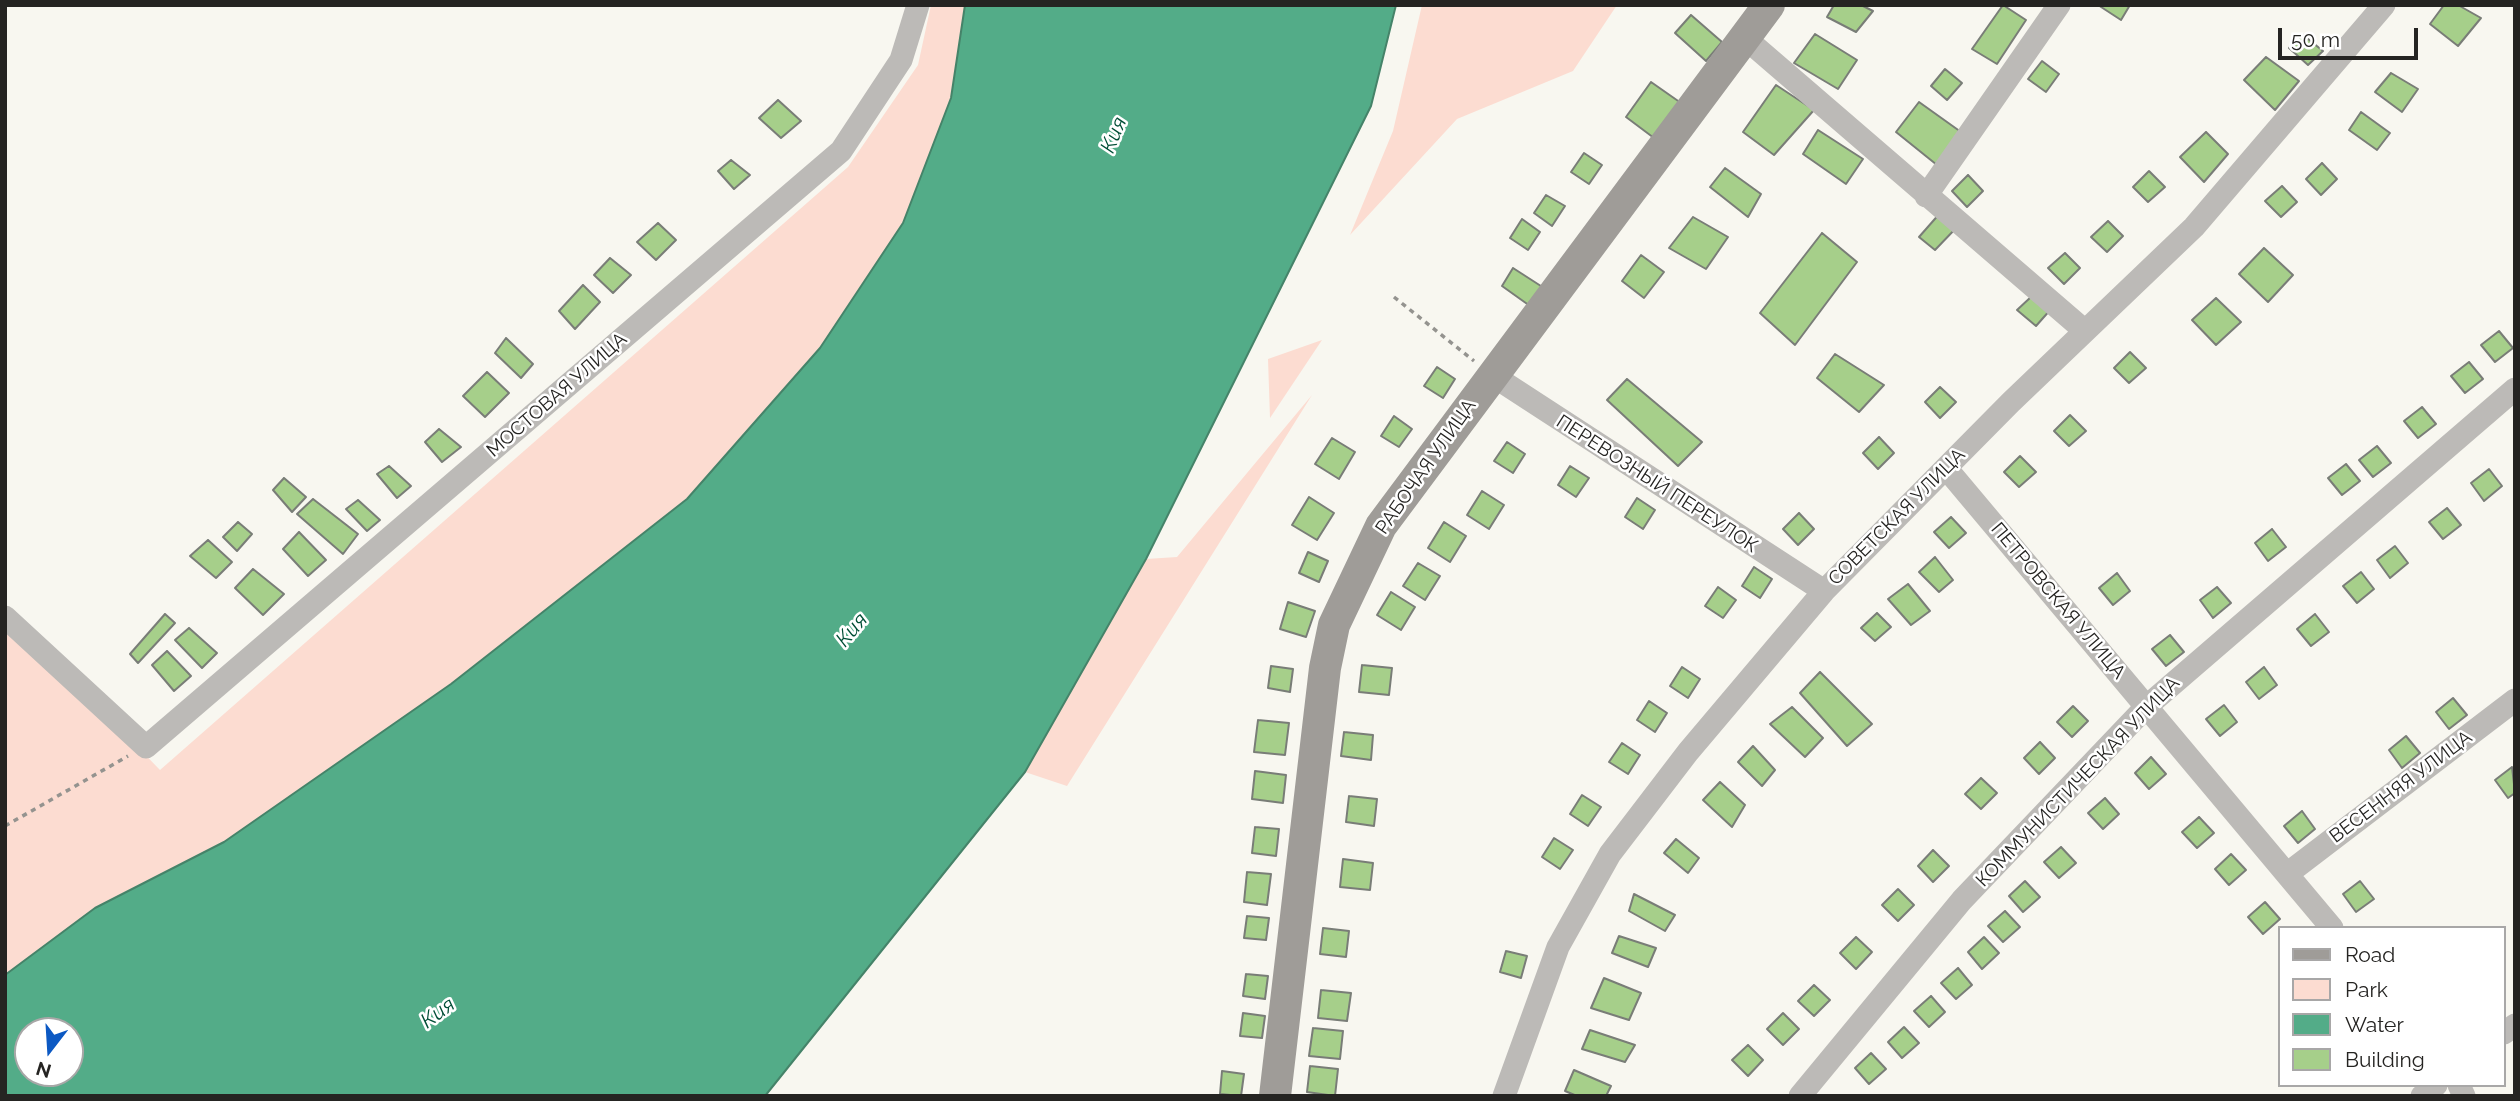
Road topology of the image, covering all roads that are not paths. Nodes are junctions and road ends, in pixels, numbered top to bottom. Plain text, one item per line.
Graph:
1 (918, 5) edge
2 (1769, 5) edge
3 (2059, 5) edge
4 (2384, 5) edge
5 (1745, 38) junction
6 (1926, 196) junction
7 (2085, 331) junction
8 (1492, 375) junction
9 (2515, 389) edge
10 (1946, 468) junction
11 (1824, 591) junction
12 (5, 617) edge
13 (2515, 700) edge
14 (2147, 707) junction
15 (2287, 874) junction
16 (2331, 926) edge
17 (1275, 1096) edge
18 (1504, 1096) edge
19 (1800, 1096) edge

1 - 12 street, МОСТОВАЯ УЛИЦА
2 - 5 main road, РАБОЧАЯ УЛИЦА
3 - 6 street
4 - 7 street, СОВЕТСКАЯ УЛИЦА
5 - 6 street
5 - 8 main road, РАБОЧАЯ УЛИЦА
6 - 7 street
7 - 10 street, СОВЕТСКАЯ УЛИЦА
8 - 11 street, ПЕРЕВОЗНЫЙ ПЕРЕУЛОК
8 - 17 main road, РАБОЧАЯ УЛИЦА
9 - 14 street, КОММУНИСТИЧЕСКАЯ УЛИЦА
10 - 11 street, СОВЕТСКАЯ УЛИЦА
10 - 14 street, ПЕТРОВСКАЯ УЛИЦА
11 - 18 street, СОВЕТСКАЯ УЛИЦА
13 - 15 street, ВЕСЕННЯЯ УЛИЦА
14 - 15 street, ПЕТРОВСКАЯ УЛИЦА
14 - 19 street, КОММУНИСТИЧЕСКАЯ УЛИЦА
15 - 16 street, ПЕТРОВСКАЯ УЛИЦА

